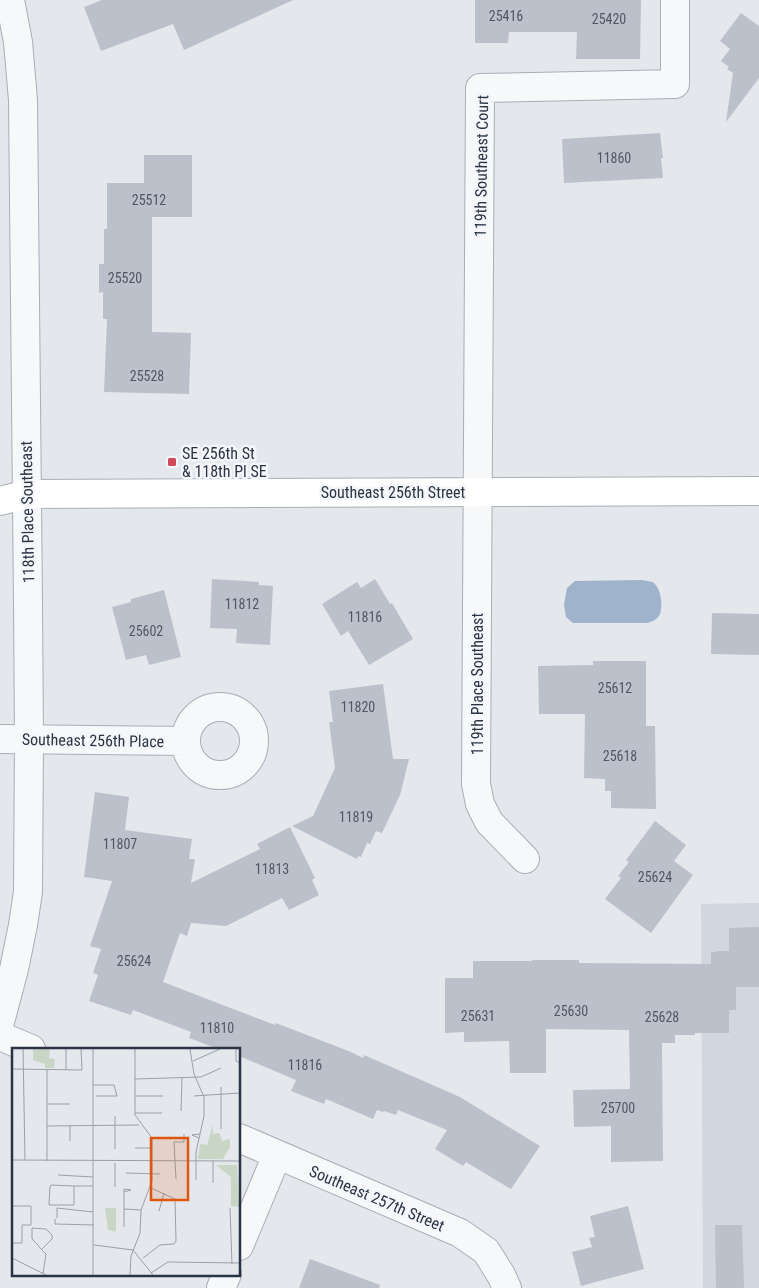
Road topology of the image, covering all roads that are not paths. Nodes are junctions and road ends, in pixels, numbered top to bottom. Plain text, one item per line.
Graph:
1 (10, 0) edge
2 (675, 0) edge
3 (12, 214) edge
4 (0, 482) edge
5 (478, 491) junction
6 (759, 491) edge
7 (28, 494) junction
8 (0, 500) edge
9 (0, 739) edge
10 (29, 739) junction
11 (186, 741) dead end
12 (526, 860) dead end
13 (0, 1022) edge
14 (0, 1036) edge
15 (29, 1048) edge
16 (240, 1138) edge
17 (277, 1155) junction
18 (240, 1244) edge
19 (226, 1276) edge
20 (504, 1282) edge
21 (221, 1288) edge

1 - 3 street, 118th Place Southeast
2 - 5 street, 119th Southeast Court
3 - 7 street, 118th Place Southeast
4 - 7 main road, Southeast 256th Street
5 - 6 main road, Southeast 256th Street
5 - 7 main road, Southeast 256th Street
5 - 12 street, 119th Place Southeast
7 - 8 main road, Southeast 256th Street
7 - 10 street, 118th Place Southeast
9 - 10 street, Southeast 256th Place
10 - 11 street, Southeast 256th Place
10 - 13 street, 118th Place Southeast
14 - 15 street
16 - 17 street, Southeast 257th Street
17 - 18 street
17 - 20 street, Southeast 257th Street
19 - 21 street

